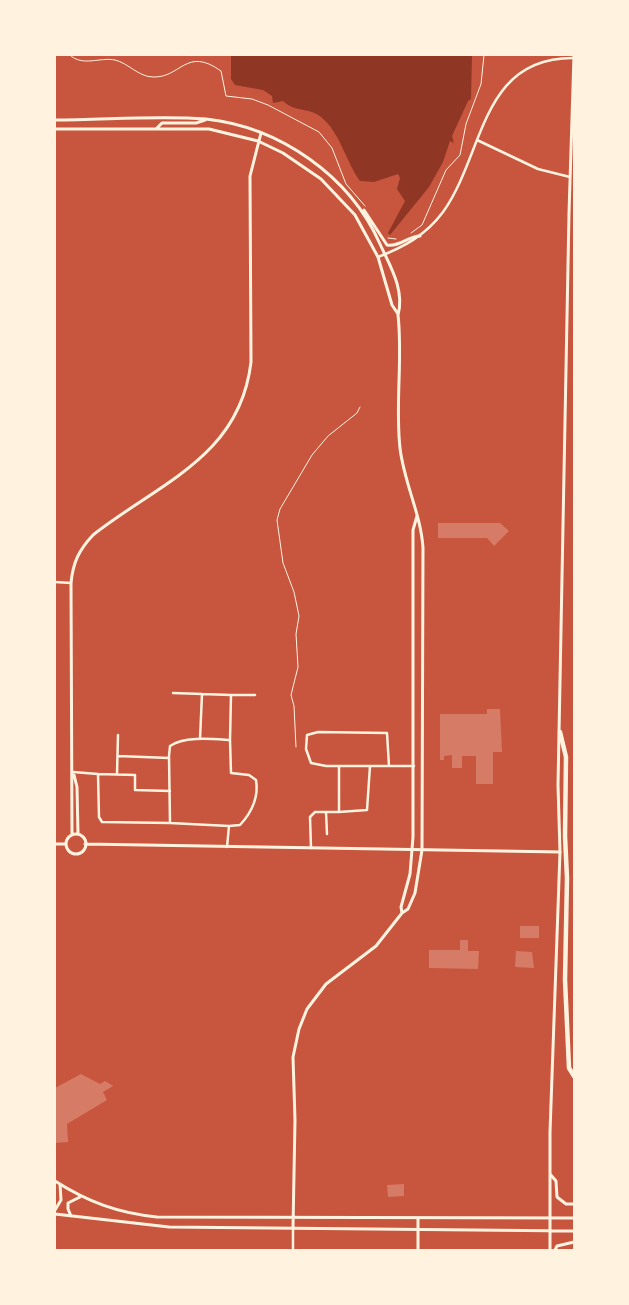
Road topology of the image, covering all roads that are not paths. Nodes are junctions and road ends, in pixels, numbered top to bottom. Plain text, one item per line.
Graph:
1 (574, 57) edge
2 (573, 105) edge
3 (55, 120) edge
4 (208, 120) junction
5 (157, 128) junction
6 (55, 129) edge
7 (261, 133) junction
8 (477, 140) junction
9 (258, 141) junction
10 (570, 177) junction
11 (350, 195) junction
12 (420, 236) junction
13 (385, 254) junction
14 (378, 257) junction
15 (398, 315) junction
16 (417, 516) junction
17 (55, 582) edge
18 (71, 583) junction
19 (173, 693) dead end
20 (202, 694) junction
21 (231, 695) junction
22 (255, 695) dead end
23 (560, 732) junction
24 (118, 734) dead end
25 (200, 739) junction
26 (230, 740) junction
27 (118, 756) junction
28 (169, 758) junction
29 (339, 766) junction
30 (370, 766) junction
31 (389, 766) junction
32 (414, 766) junction
33 (73, 773) junction
34 (98, 774) junction
35 (117, 774) junction
36 (170, 792) junction
37 (326, 812) junction
38 (339, 812) junction
39 (170, 823) junction
40 (229, 826) junction
41 (78, 834) junction
42 (327, 834) dead end
43 (72, 835) junction
44 (55, 844) edge
45 (66, 844) junction
46 (85, 844) junction
47 (227, 847) junction
48 (311, 848) junction
49 (413, 850) junction
50 (422, 850) junction
51 (560, 852) junction
52 (402, 914) junction
53 (574, 1076) edge
54 (550, 1173) junction
55 (55, 1181) edge
56 (60, 1184) junction
57 (80, 1196) junction
58 (574, 1204) edge
59 (55, 1210) edge
60 (55, 1214) edge
61 (71, 1216) junction
62 (180, 1217) junction
63 (293, 1218) junction
64 (550, 1218) junction
65 (574, 1218) edge
66 (418, 1219) junction
67 (180, 1227) junction
68 (293, 1227) junction
69 (418, 1229) junction
70 (550, 1231) junction
71 (574, 1231) edge
72 (574, 1242) edge
73 (293, 1250) edge
74 (418, 1250) edge
75 (550, 1250) edge
76 (555, 1250) edge

1 - 2 main road
1 - 8 street
2 - 10 main road
3 - 4 main road
4 - 5 main road
4 - 7 main road
5 - 6 main road
5 - 9 main road
7 - 9 main road
7 - 11 main road
8 - 10 street
8 - 12 street
9 - 14 main road
9 - 18 main road
10 - 23 main road
11 - 12 main road
11 - 13 main road
12 - 13 street
13 - 14 street
13 - 15 main road
14 - 15 main road
15 - 16 main road
16 - 32 main road
16 - 50 main road
17 - 18 street
18 - 33 main road
19 - 20 street
20 - 21 street
20 - 25 street
21 - 22 street
21 - 26 street
23 - 51 main road
23 - 53 highway
24 - 27 street
25 - 26 street
25 - 28 street
26 - 40 street
27 - 28 street
27 - 35 street
28 - 36 street
29 - 30 street
29 - 31 street
29 - 38 street
30 - 31 street
30 - 38 street
31 - 32 street
32 - 49 main road
33 - 34 street
33 - 41 main road
33 - 43 main road
34 - 35 street
34 - 39 street
35 - 36 street
36 - 39 street
37 - 38 street
37 - 42 street
37 - 48 street
39 - 40 street
40 - 47 street
41 - 43 main road
41 - 46 main road
43 - 45 main road
44 - 45 main road
45 - 46 main road
46 - 47 main road
47 - 48 main road
48 - 49 main road
49 - 50 main road
49 - 52 main road
50 - 51 main road
50 - 52 main road
51 - 54 main road
52 - 63 main road
54 - 58 main road
54 - 64 main road
55 - 56 main road
56 - 57 main road
56 - 59 main road
57 - 61 main road
57 - 62 main road
60 - 61 main road
61 - 67 main road
62 - 63 main road
62 - 67 main road
63 - 66 main road
63 - 68 main road
64 - 65 main road
64 - 66 main road
64 - 70 main road
66 - 69 main road
67 - 68 main road
68 - 69 main road
68 - 73 street
69 - 70 main road
69 - 74 main road
70 - 71 main road
70 - 75 main road
72 - 76 main road

